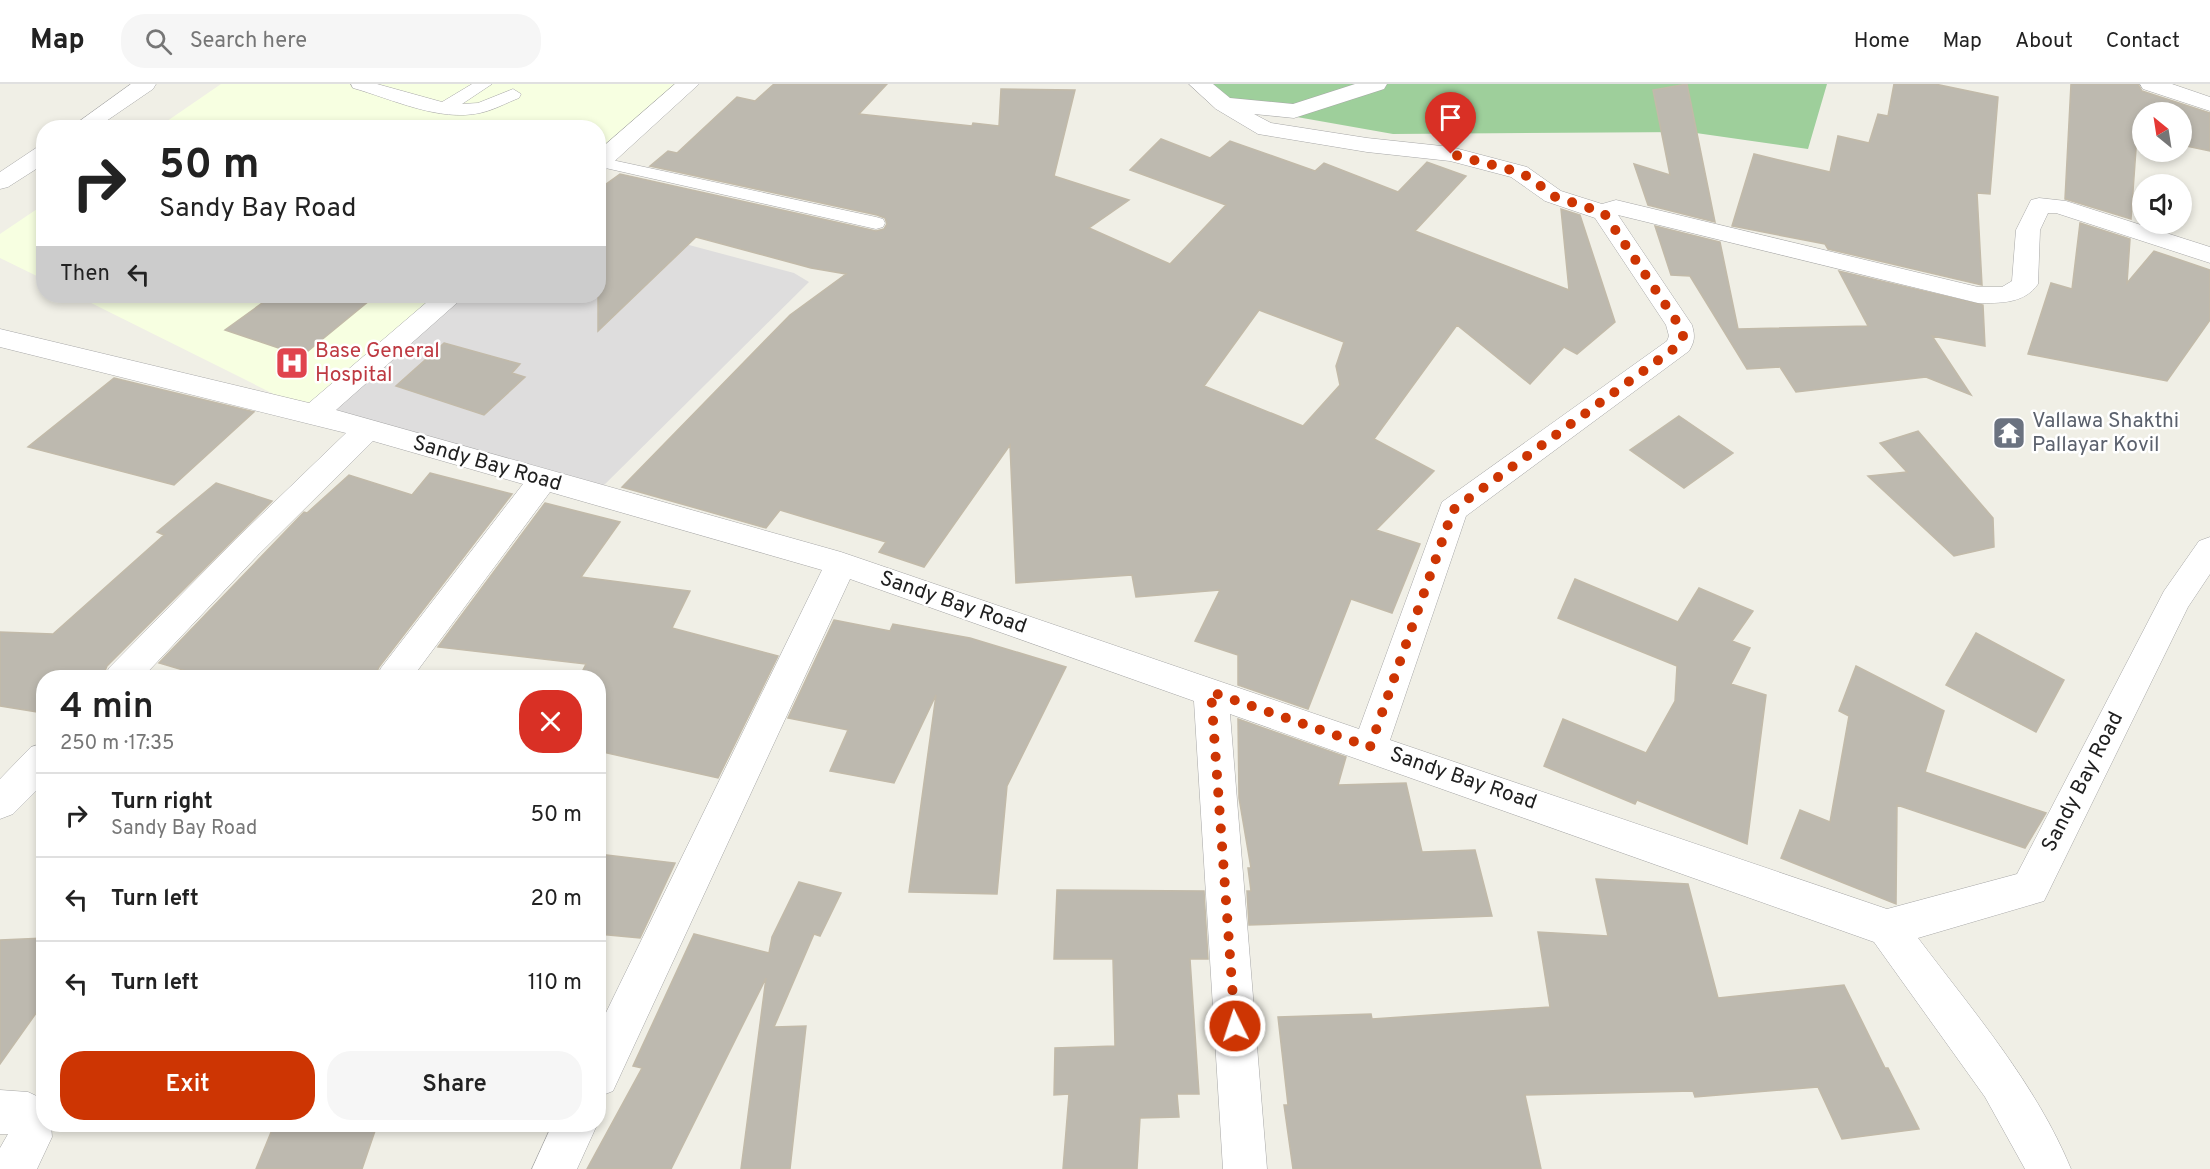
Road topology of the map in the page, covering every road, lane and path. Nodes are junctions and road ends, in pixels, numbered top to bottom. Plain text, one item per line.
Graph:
1 (145, 84) edge
2 (359, 84) edge
3 (483, 84) edge
4 (687, 84) edge
5 (1200, 84) edge
6 (1376, 84) edge
7 (2151, 84) edge
8 (513, 94) dead end
9 (1224, 104) junction
10 (2210, 104) edge
11 (444, 108) junction
12 (93, 120) edge
13 (36, 158) edge
14 (606, 158) edge
15 (606, 164) edge
16 (0, 182) edge
17 (1604, 213) junction
18 (876, 223) dead end
19 (2210, 255) edge
20 (441, 303) edge
21 (0, 338) edge
22 (314, 414) junction
23 (367, 429) junction
24 (543, 480) junction
25 (2210, 549) edge
26 (841, 564) junction
27 (129, 670) edge
28 (399, 670) edge
29 (1211, 692) junction
30 (1370, 747) junction
31 (36, 766) edge
32 (0, 803) edge
33 (1887, 928) junction
34 (606, 1059) edge
35 (0, 1112) edge
36 (572, 1132) edge
37 (13, 1169) edge
38 (554, 1169) edge
39 (1245, 1169) edge
40 (2049, 1169) edge

1 - 12 street
2 - 11 lane
3 - 11 lane
4 - 14 street
5 - 9 street
6 - 9 street
7 - 10 street
8 - 11 lane
9 - 17 street
13 - 16 street
15 - 18 lane
17 - 19 street
17 - 30 street
20 - 22 street
21 - 22 street, Sandy Bay Road
22 - 23 street, Sandy Bay Road
23 - 24 street, Sandy Bay Road
23 - 27 street
24 - 26 street, Sandy Bay Road
24 - 28 street
25 - 33 street, Sandy Bay Road
26 - 29 street, Sandy Bay Road
26 - 34 street
29 - 30 street, Sandy Bay Road
29 - 39 street
30 - 33 street, Sandy Bay Road
31 - 32 street
33 - 40 street
35 - 37 street
36 - 38 street

